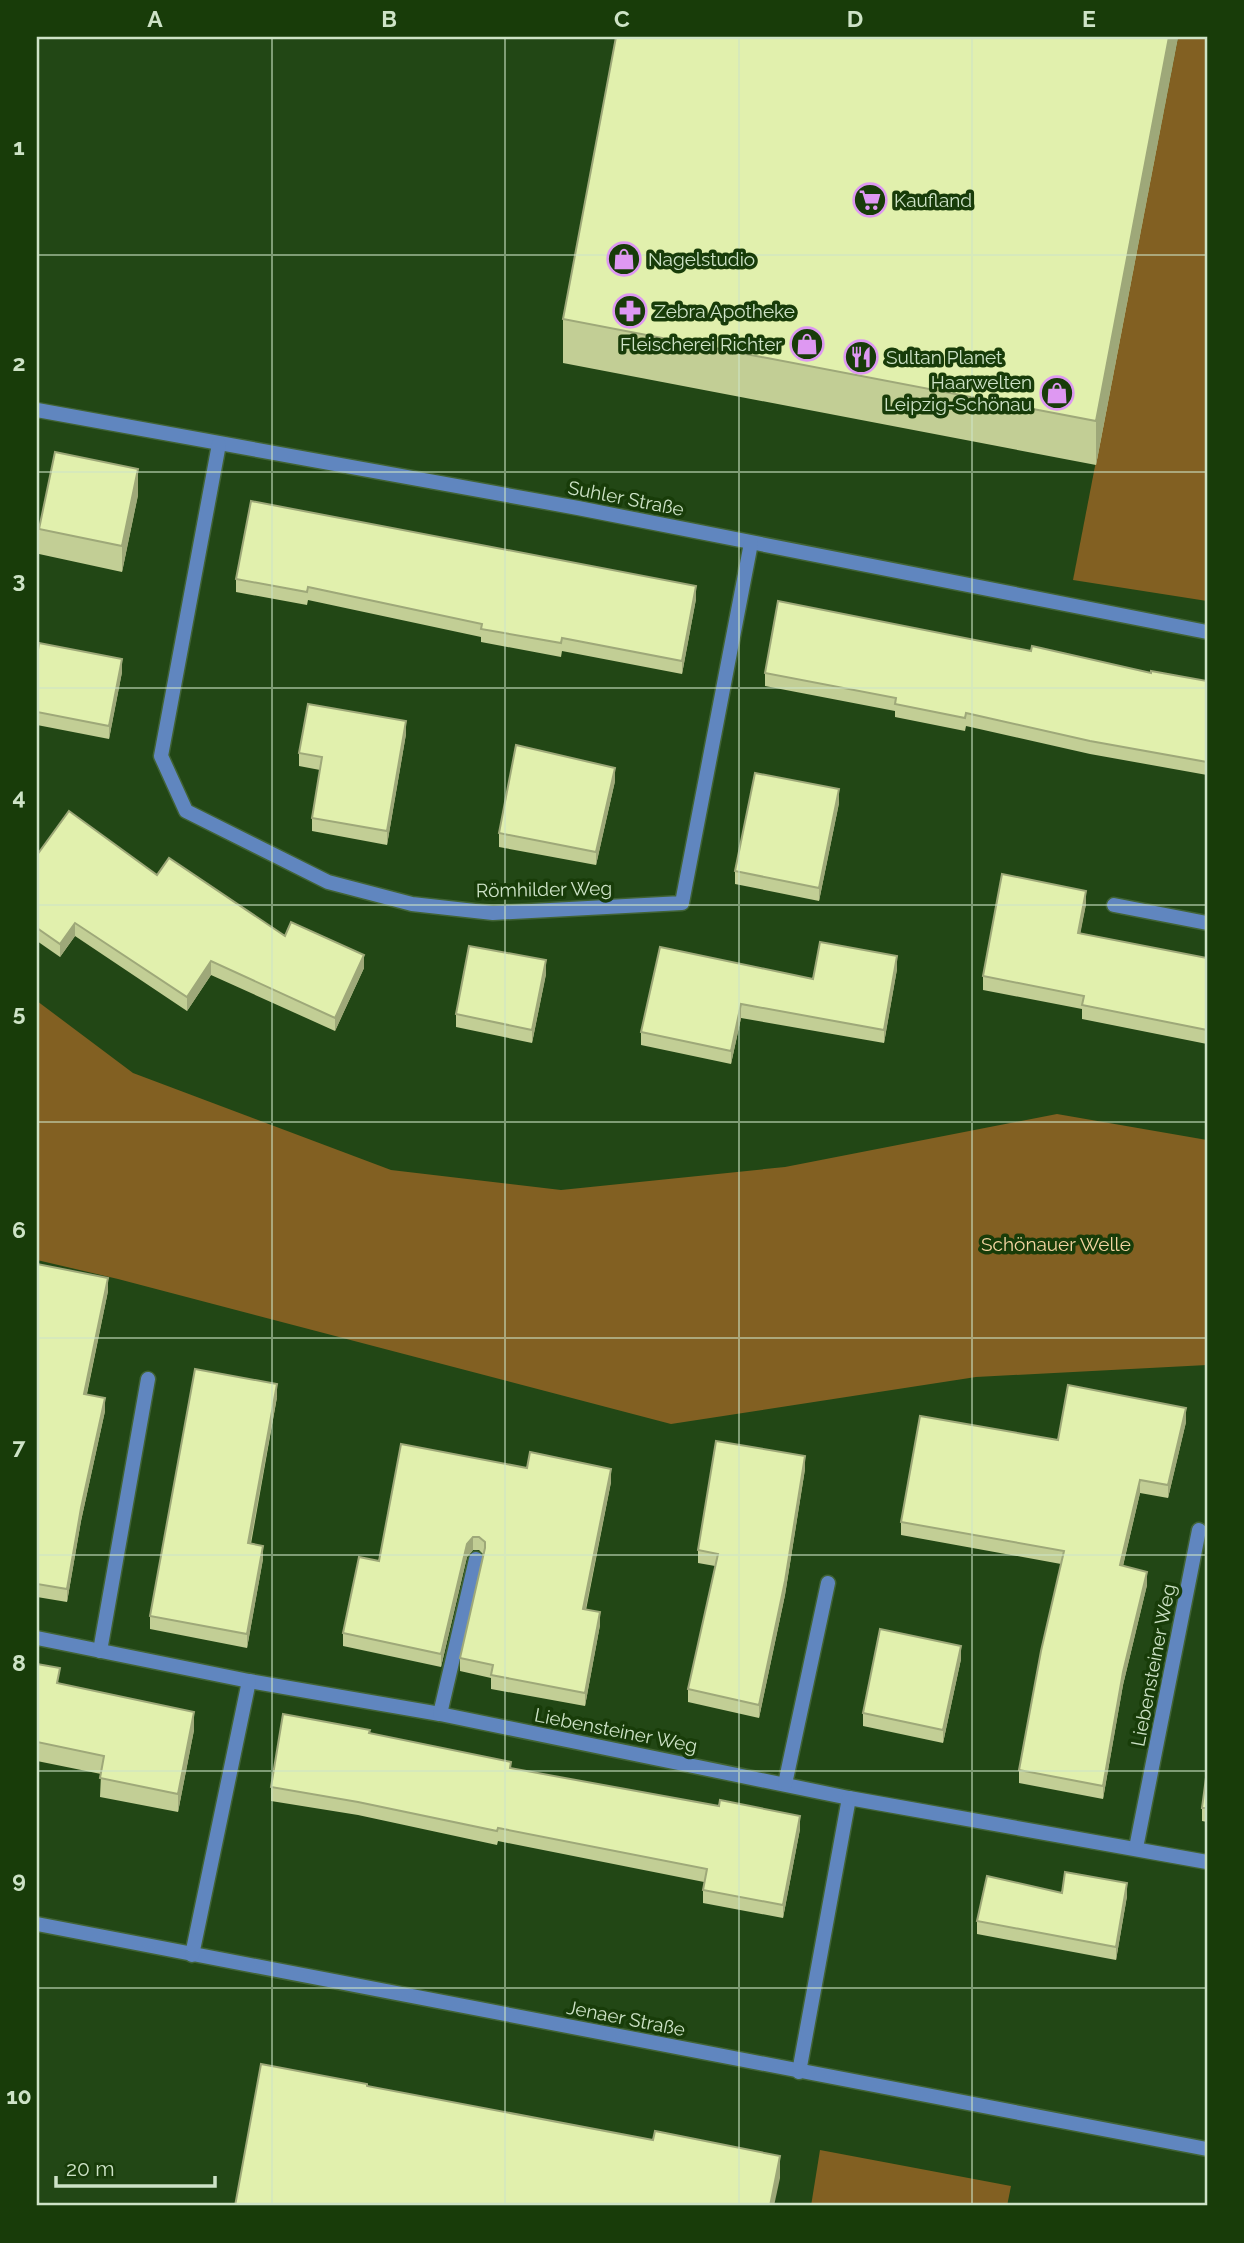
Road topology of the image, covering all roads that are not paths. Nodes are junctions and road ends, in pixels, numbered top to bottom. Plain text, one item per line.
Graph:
1 (37, 410) edge
2 (219, 444) junction
3 (751, 543) junction
4 (1207, 632) edge
5 (1114, 905) dead end
6 (1207, 923) edge
7 (148, 1379) dead end
8 (1199, 1530) dead end
9 (477, 1559) dead end
10 (828, 1583) dead end
11 (37, 1638) edge
12 (100, 1651) junction
13 (249, 1681) junction
14 (440, 1714) junction
15 (785, 1784) junction
16 (849, 1798) junction
17 (1136, 1848) junction
18 (1207, 1862) edge
19 (37, 1924) edge
20 (192, 1955) junction
21 (799, 2072) junction
22 (1207, 2149) edge

1 - 2 street, Suhler Straße
2 - 3 street, Suhler Straße
2 - 3 street, Römhilder Weg
3 - 4 street, Suhler Straße
5 - 6 street
7 - 12 street
8 - 17 street, Liebensteiner Weg
9 - 14 street
10 - 15 street
11 - 12 street, Liebensteiner Weg
12 - 13 street, Liebensteiner Weg
13 - 14 street, Liebensteiner Weg
13 - 20 street
14 - 15 street, Liebensteiner Weg
15 - 16 street, Liebensteiner Weg
16 - 17 street, Liebensteiner Weg
16 - 21 street
17 - 18 street, Liebensteiner Weg
19 - 20 street, Jenaer Straße
20 - 21 street, Jenaer Straße
21 - 22 street, Jenaer Straße

